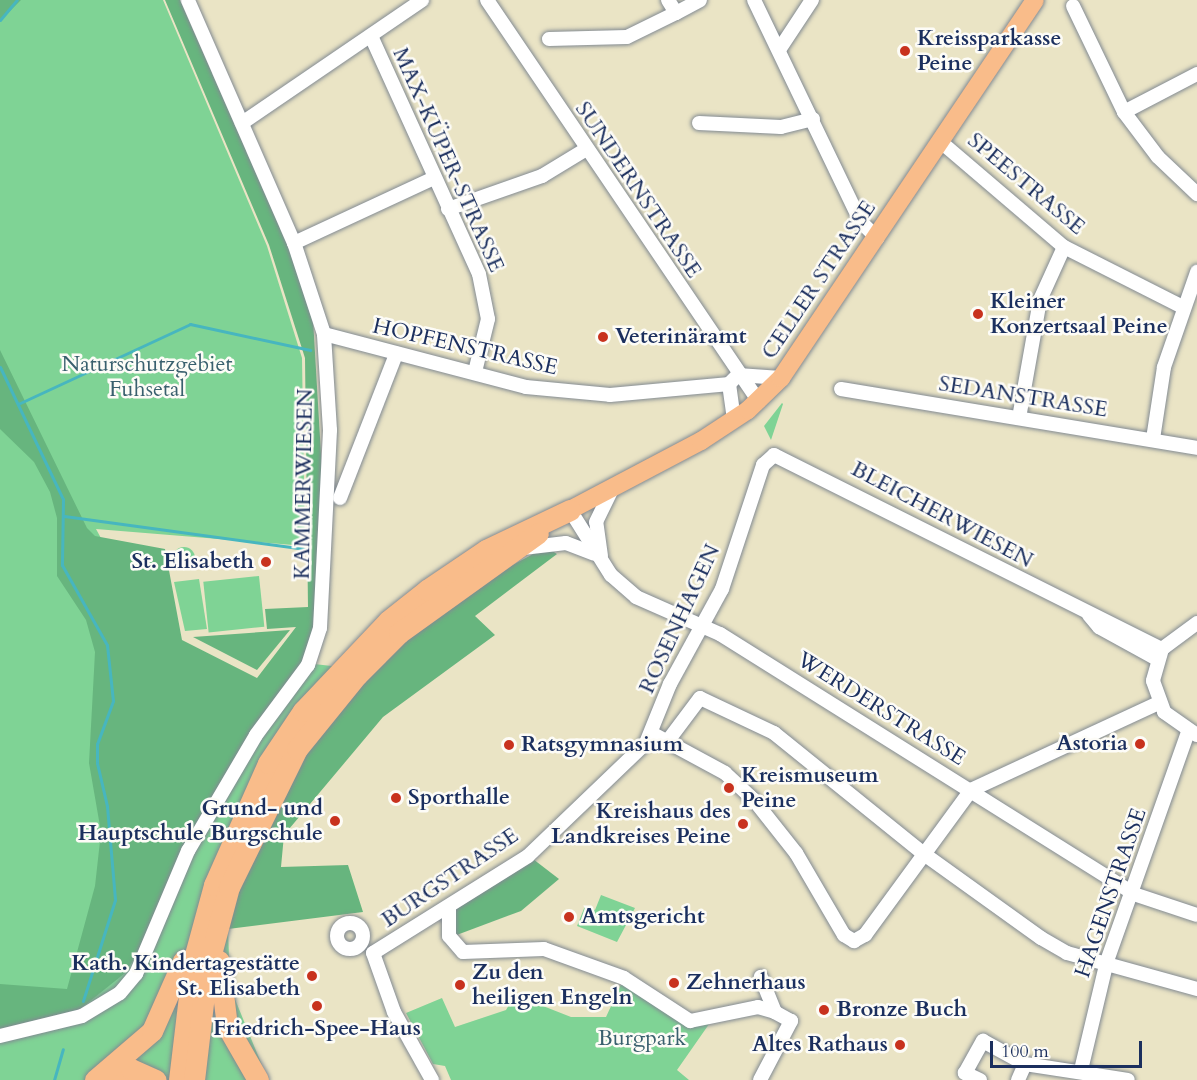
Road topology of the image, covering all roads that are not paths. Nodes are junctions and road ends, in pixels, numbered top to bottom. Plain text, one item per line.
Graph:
1 (188, 0) edge
2 (422, 0) edge
3 (487, 0) edge
4 (668, 0) edge
5 (700, 0) edge
6 (754, 0) edge
7 (812, 0) edge
8 (1035, 0) edge
9 (1073, 6) dead end
10 (676, 13) junction
11 (371, 36) junction
12 (549, 39) dead end
13 (779, 50) junction
14 (1197, 74) edge
15 (1124, 112) junction
16 (813, 119) junction
17 (242, 123) junction
18 (699, 123) dead end
19 (941, 142) junction
20 (585, 150) junction
21 (432, 178) junction
22 (1197, 194) edge
23 (448, 209) junction
24 (877, 238) junction
25 (294, 243) junction
26 (1064, 247) junction
27 (1197, 272) edge
28 (1181, 306) junction
29 (324, 334) junction
30 (396, 354) junction
31 (475, 372) junction
32 (781, 378) junction
33 (733, 379) junction
34 (842, 389) dead end
35 (759, 401) junction
36 (1019, 418) junction
37 (734, 420) junction
38 (1153, 439) junction
39 (1197, 448) edge
40 (774, 455) joint
41 (613, 486) junction
42 (340, 498) dead end
43 (570, 510) junction
44 (516, 550) junction
45 (600, 559) junction
46 (1197, 623) edge
47 (704, 627) junction
48 (1160, 654) junction
49 (1158, 703) junction
50 (1192, 733) edge
51 (652, 734) junction
52 (668, 741) junction
53 (627, 762) joint
54 (971, 790) junction
55 (924, 854) junction
56 (1134, 894) junction
57 (449, 908) junction
58 (1197, 915) edge
59 (211, 921) junction
60 (362, 943) dead end
61 (373, 958) junction
62 (1107, 961) junction
63 (761, 977) dead end
64 (1197, 988) edge
65 (775, 1012) junction
66 (0, 1036) edge
67 (1025, 1064) junction
68 (1081, 1070) junction
69 (96, 1079) edge
70 (156, 1080) edge
71 (179, 1080) edge
72 (194, 1080) edge
73 (258, 1080) edge
74 (432, 1080) edge
75 (760, 1080) edge
76 (980, 1080) edge
77 (1018, 1080) edge
78 (1128, 1080) edge

1 - 17 street, KAMMERWIESEN
2 - 11 street
3 - 20 street, SUNDERNSTRASSE
4 - 10 street
5 - 10 street
6 - 13 street
7 - 13 street
8 - 19 main road, CELLER STRASSE
9 - 15 street
10 - 12 street
11 - 17 street
11 - 21 street, MAX-KÜPER-STRASSE
13 - 16 street
14 - 15 street
15 - 22 street
16 - 18 street
16 - 24 street
17 - 25 street, KAMMERWIESEN
19 - 24 main road, CELLER STRASSE
19 - 26 street, SPEESTRASSE
20 - 23 street
20 - 33 street, SUNDERNSTRASSE
21 - 23 street, MAX-KÜPER-STRASSE
21 - 25 street
23 - 31 street, MAX-KÜPER-STRASSE
24 - 32 main road, CELLER STRASSE
25 - 29 street, KAMMERWIESEN
26 - 28 street, SPEESTRASSE
26 - 36 street
27 - 28 street
28 - 38 street
29 - 30 street, HOPFENSTRASSE
29 - 66 street, KAMMERWIESEN
30 - 31 street, HOPFENSTRASSE
30 - 42 street, KAMMERWIESEN
31 - 33 street, HOPFENSTRASSE
32 - 33 street, HOPFENSTRASSE
32 - 35 main road, CELLER STRASSE
33 - 35 street, SUNDERNSTRASSE
33 - 37 street
34 - 36 street, SEDANSTRASSE
35 - 37 main road, CELLER STRASSE
36 - 38 street, SEDANSTRASSE
37 - 41 main road, CELLER STRASSE
38 - 39 street, SEDANSTRASSE
40 - 47 street, ROSENHAGEN
40 - 48 street, BLEICHERWIESEN
41 - 43 main road, CELLER STRASSE
41 - 45 street
43 - 44 highway
43 - 45 street, WERDERSTRASSE
43 - 59 highway
44 - 45 street
44 - 59 highway
45 - 47 street, WERDERSTRASSE
46 - 48 street
47 - 51 street, ROSENHAGEN
47 - 54 street, WERDERSTRASSE
48 - 49 street
49 - 50 street
49 - 54 street
50 - 56 street, HAGENSTRASSE
51 - 52 street
51 - 53 street, ROSENHAGEN
52 - 55 street
52 - 55 street
53 - 57 street, BURGSTRASSE
54 - 55 street
54 - 56 street, WERDERSTRASSE
55 - 62 street
56 - 58 street, WERDERSTRASSE
56 - 62 street, HAGENSTRASSE
57 - 61 street, BURGSTRASSE
57 - 65 street
59 - 69 highway
59 - 71 highway
59 - 72 highway
59 - 73 highway
60 - 61 street, BURGSTRASSE
61 - 74 street
62 - 64 street
62 - 68 street, HAGENSTRASSE
63 - 65 street
65 - 75 street
67 - 68 street
67 - 76 street
67 - 77 street
68 - 78 street
69 - 70 highway

